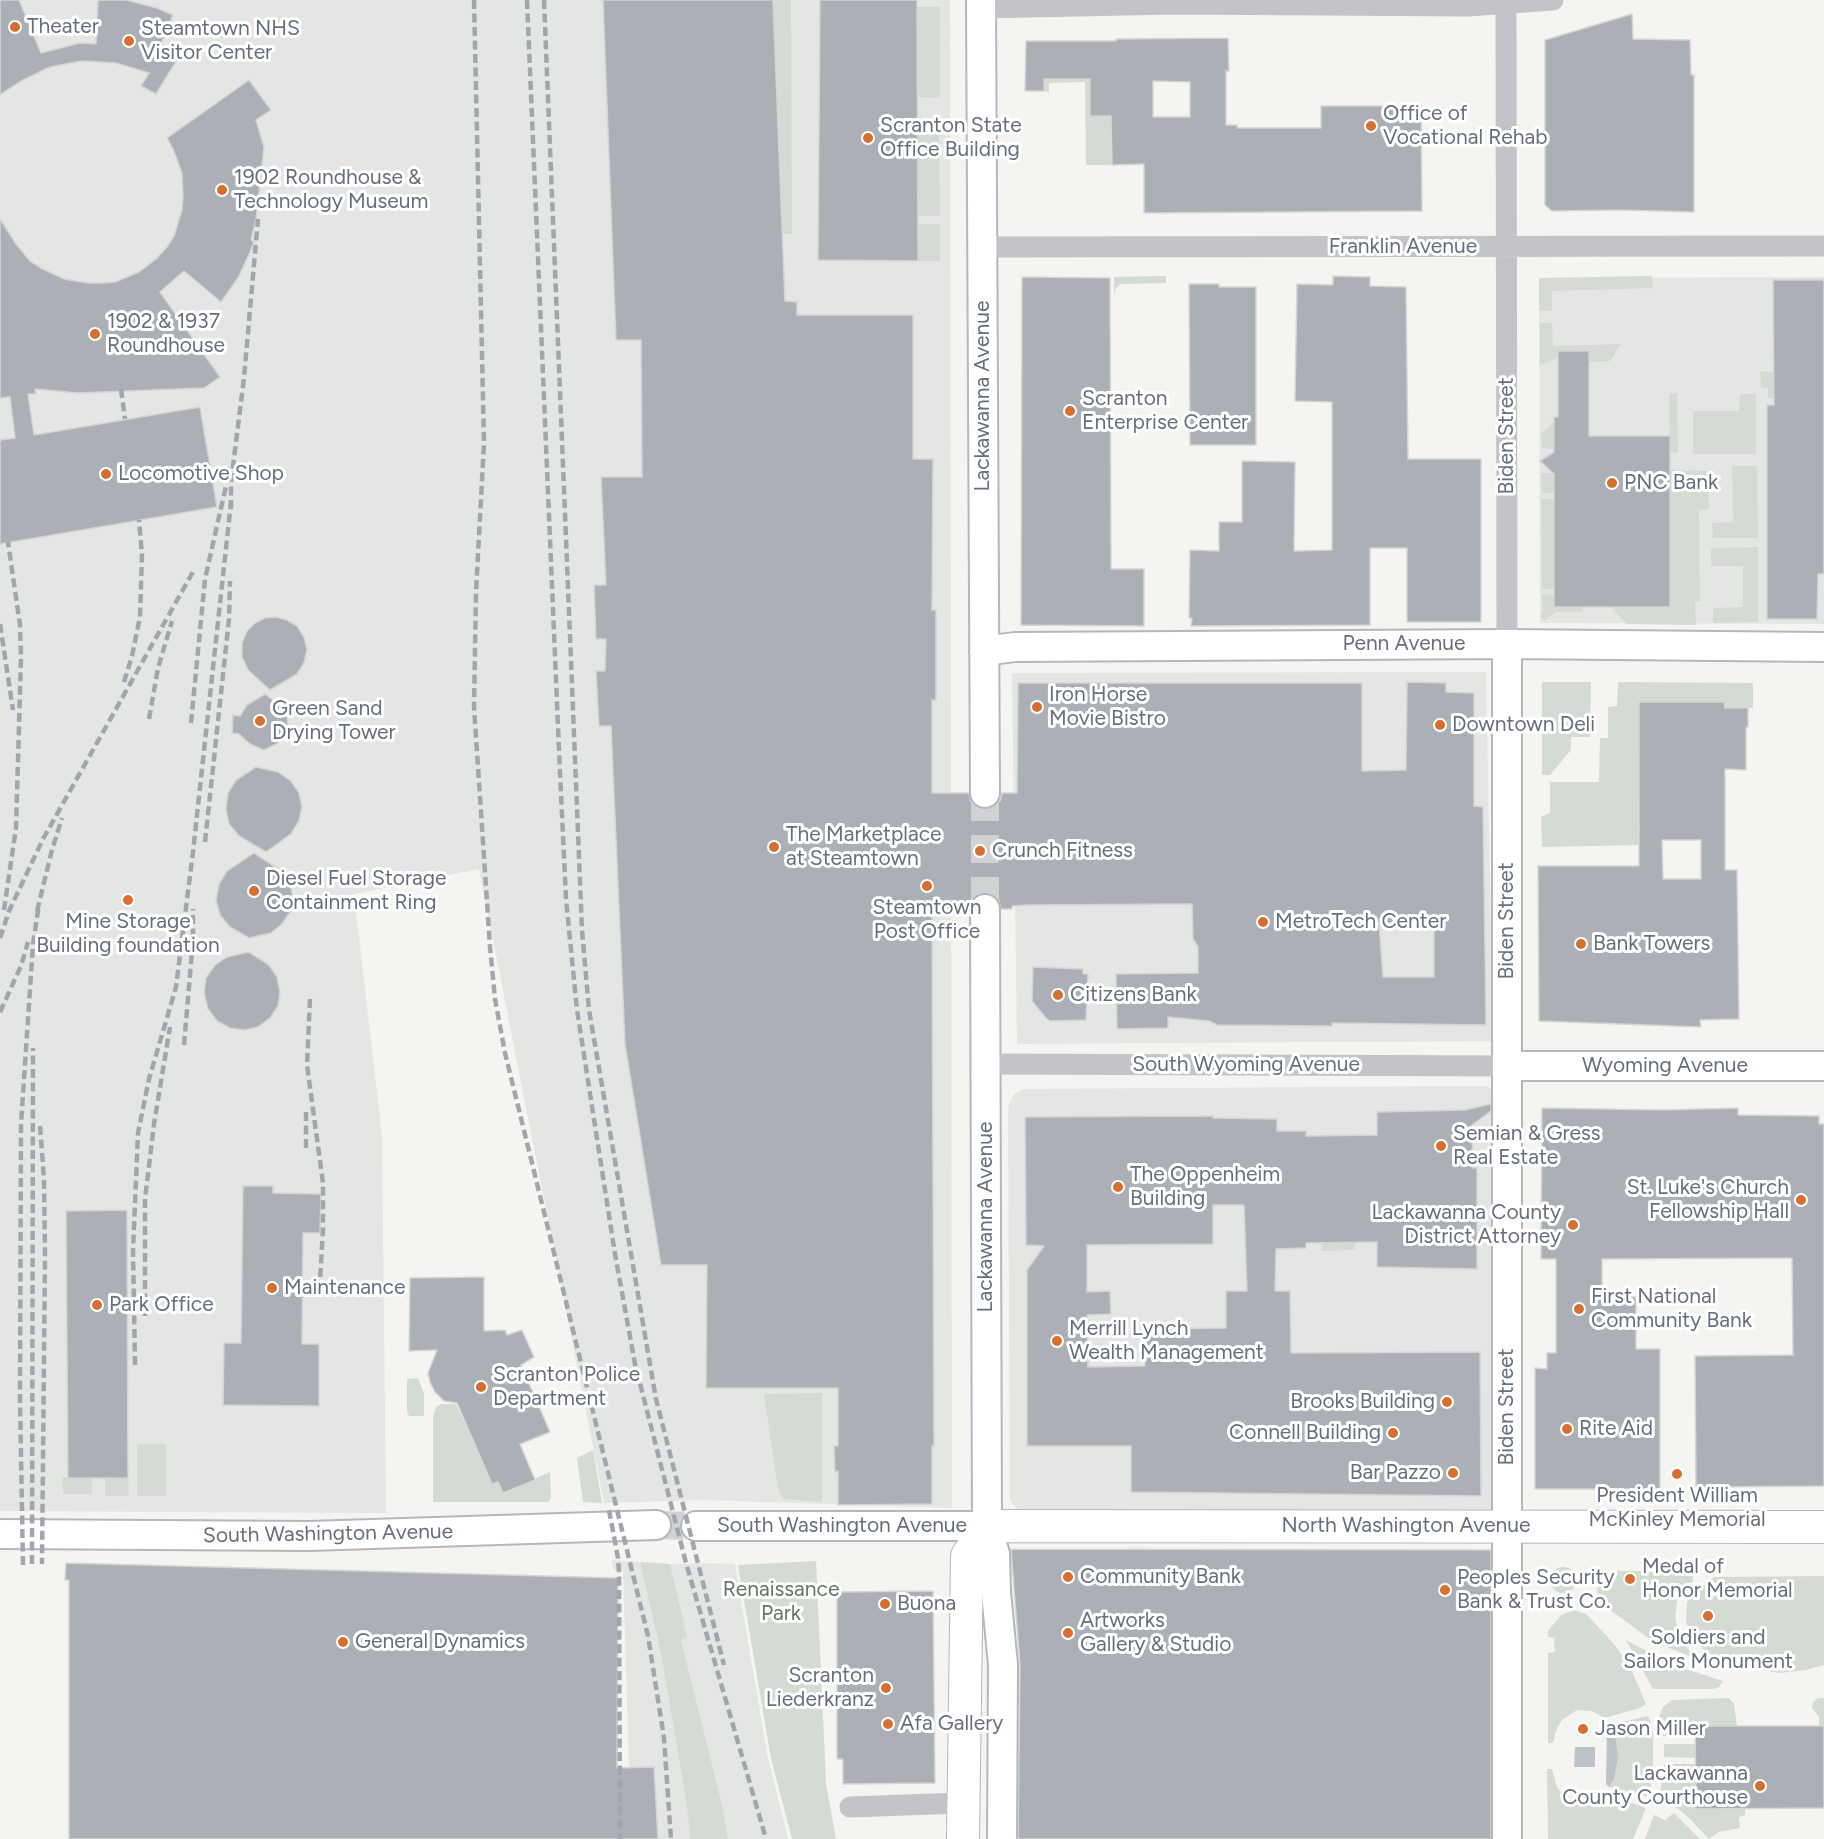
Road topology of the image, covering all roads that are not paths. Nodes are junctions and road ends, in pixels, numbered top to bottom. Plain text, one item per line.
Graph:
1 (1554, 0) edge
2 (981, 4) edge
3 (1506, 4) junction
4 (1824, 246) edge
5 (982, 247) junction
6 (1507, 247) junction
7 (1507, 644) junction
8 (1824, 647) edge
9 (984, 651) junction
10 (985, 793) tunnel mouth
11 (985, 909) tunnel mouth
12 (986, 1064) junction
13 (1507, 1066) junction
14 (1824, 1066) edge
15 (656, 1525) tunnel mouth
16 (696, 1526) tunnel mouth
17 (987, 1526) junction
18 (1507, 1526) junction
19 (1824, 1527) edge
20 (0, 1534) edge
21 (961, 1803) dead end
22 (850, 1807) dead end
23 (963, 1839) edge
24 (1002, 1839) edge
25 (1507, 1839) edge

1 - 3 street
2 - 3 street
2 - 5 main road, Lackawanna Avenue
3 - 6 street, Biden Street
4 - 6 street, Franklin Avenue
5 - 6 street, Franklin Avenue
5 - 9 main road, Lackawanna Avenue
6 - 7 street, Biden Street
7 - 8 main road, Penn Avenue
7 - 9 main road, Penn Avenue
7 - 13 main road, Biden Street
9 - 10 main road, Lackawanna Avenue
11 - 12 main road, Lackawanna Avenue
12 - 13 street, South Wyoming Avenue
12 - 17 main road, Lackawanna Avenue
13 - 14 main road, Wyoming Avenue
13 - 18 main road, Biden Street
15 - 20 main road, South Washington Avenue
16 - 17 main road, South Washington Avenue
17 - 18 main road, North Washington Avenue
17 - 23 main road
17 - 24 main road, Lackawanna Avenue
18 - 19 main road, North Washington Avenue
18 - 25 main road, Biden Street
21 - 22 street

